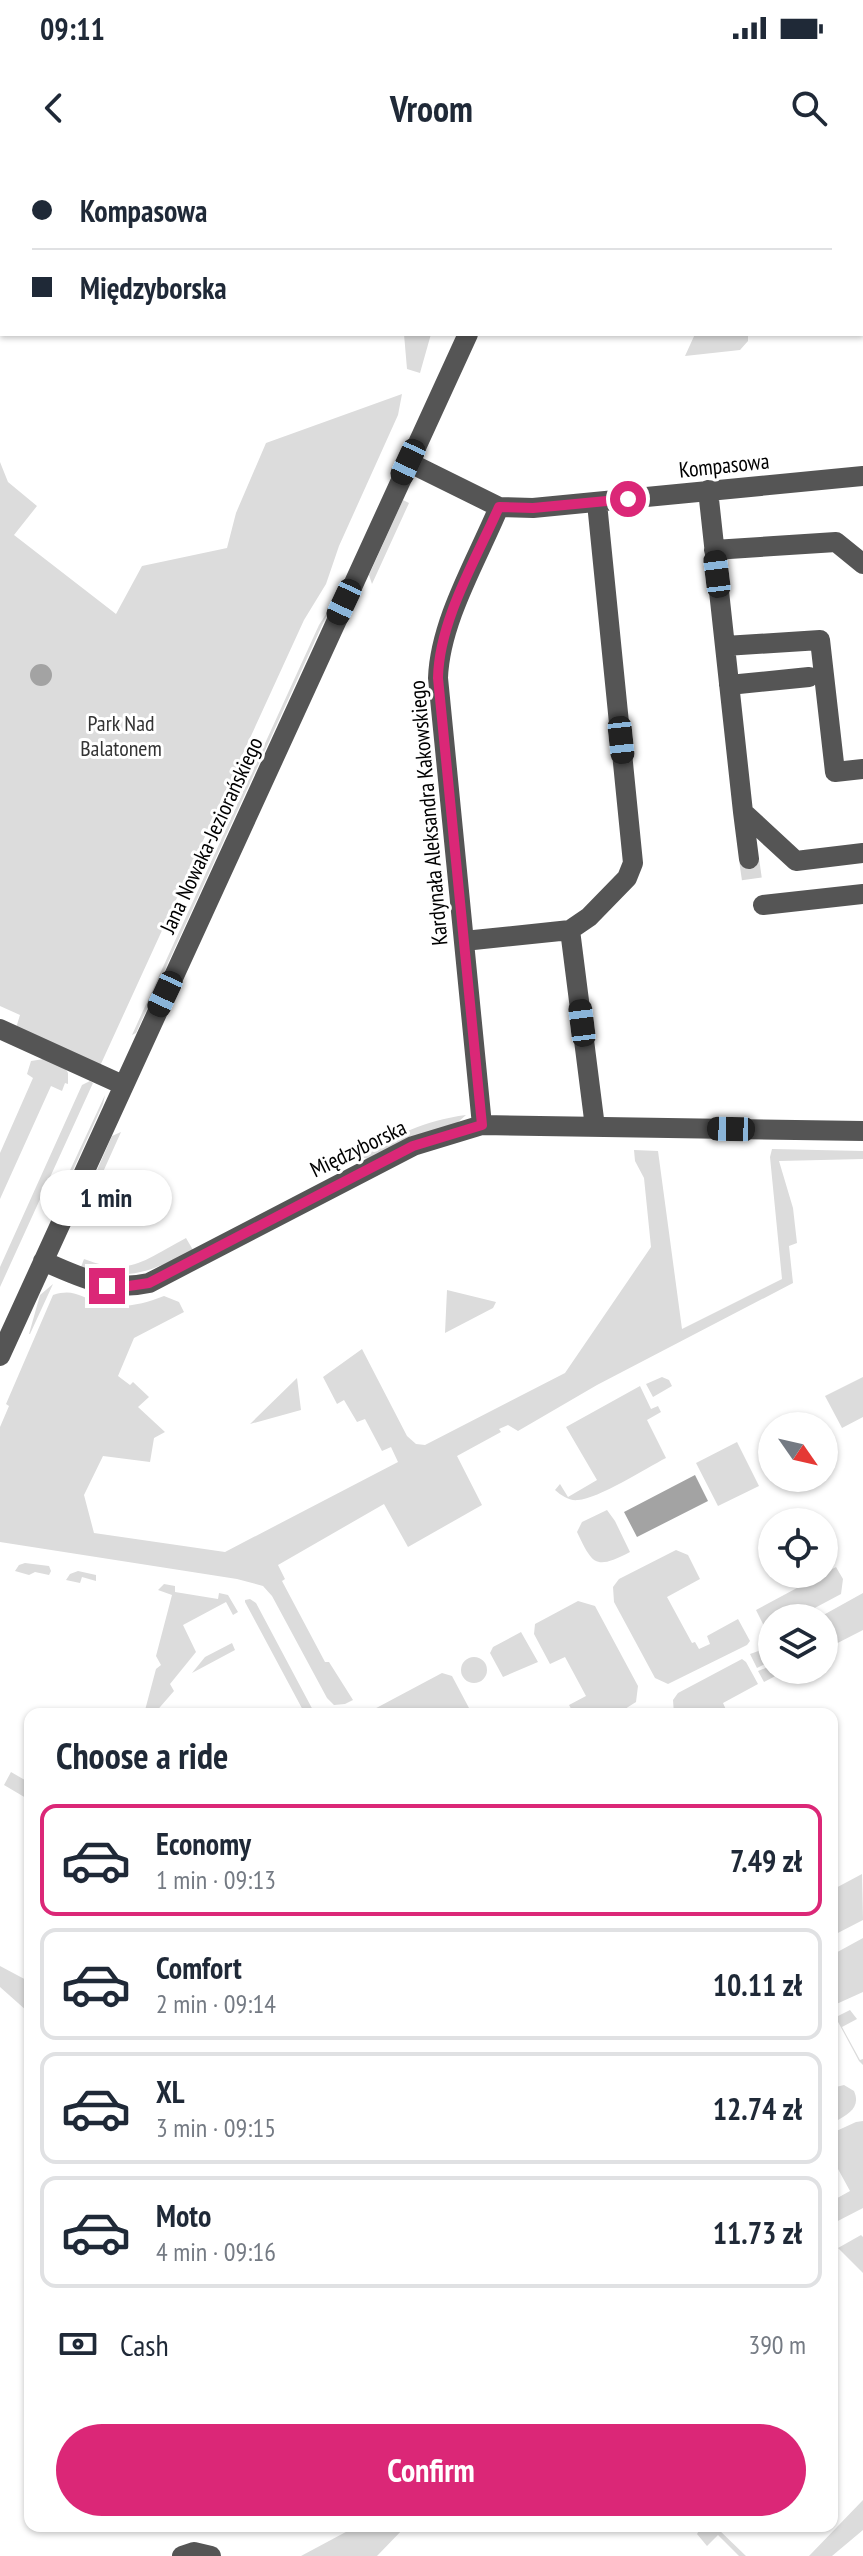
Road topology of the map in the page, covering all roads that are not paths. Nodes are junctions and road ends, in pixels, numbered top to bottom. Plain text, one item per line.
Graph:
1 (467, 336) edge
2 (408, 462) junction
3 (863, 476) edge
4 (708, 490) junction
5 (597, 503) junction
6 (499, 507) junction
7 (714, 550) junction
8 (863, 564) edge
9 (725, 646) junction
10 (809, 677) dead end
11 (729, 685) junction
12 (863, 769) edge
13 (743, 812) junction
14 (863, 853) edge
15 (749, 859) tunnel mouth
16 (863, 894) edge
17 (763, 905) dead end
18 (570, 930) junction
19 (464, 941) junction
20 (0, 1029) edge
21 (123, 1085) junction
22 (482, 1125) junction
23 (595, 1127) junction
24 (863, 1131) edge
25 (43, 1261) junction
26 (0, 1356) edge
27 (182, 2556) edge
28 (211, 2556) edge

1 - 2 street, Jana Nowaka-Jeziorańskiego
2 - 6 street, Kompasowa
2 - 21 street, Jana Nowaka-Jeziorańskiego
3 - 4 street, Kompasowa
4 - 5 street, Kompasowa
4 - 7 street
5 - 6 street, Kompasowa
5 - 18 street
6 - 19 street, Kardynała Aleksandra Kakowskiego
7 - 8 street
7 - 9 street
9 - 11 street
9 - 12 street
10 - 11 street
11 - 13 street
13 - 14 street
13 - 15 street
16 - 17 street
18 - 19 street
18 - 23 street
19 - 22 street, Kardynała Aleksandra Kakowskiego
20 - 21 street
21 - 25 street, Jana Nowaka-Jeziorańskiego
22 - 23 street, Międzyborska
22 - 25 street, Międzyborska
23 - 24 street, Międzyborska
25 - 26 street, Jana Nowaka-Jeziorańskiego
27 - 28 street

